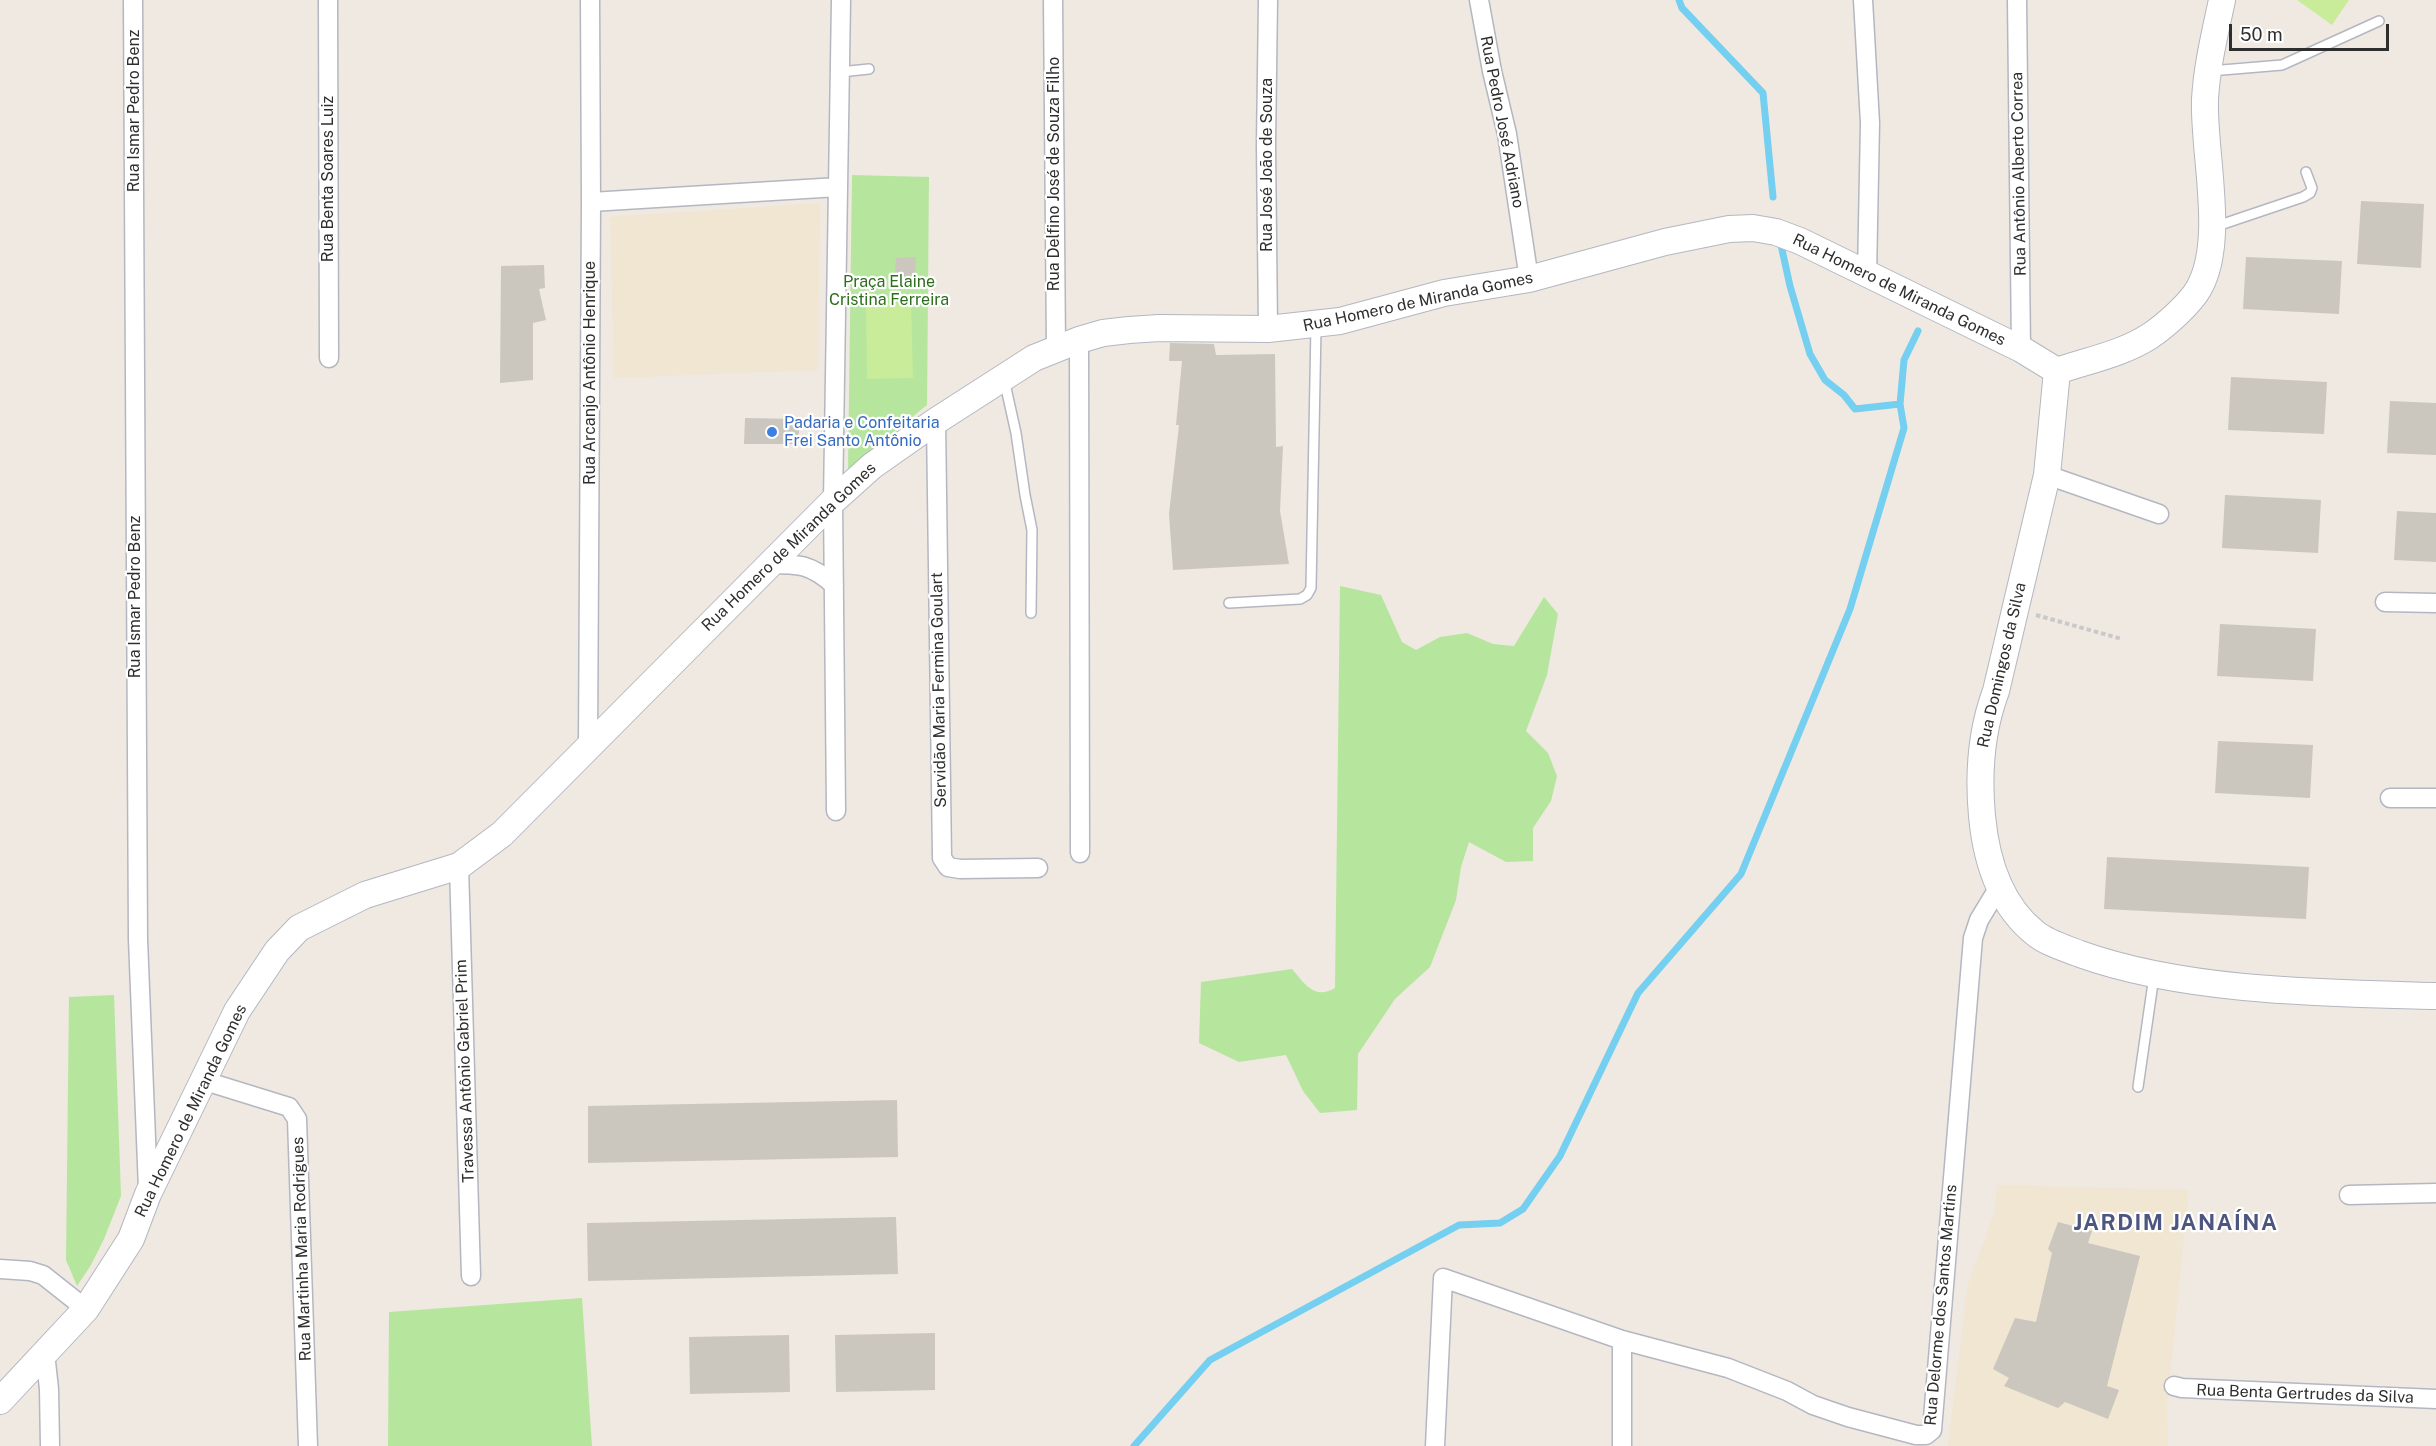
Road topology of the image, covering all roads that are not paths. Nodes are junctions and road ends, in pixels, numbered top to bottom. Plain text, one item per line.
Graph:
1 (133, 0) edge
2 (328, 0) edge
3 (590, 0) edge
4 (841, 0) edge
5 (1053, 0) edge
6 (1268, 0) edge
7 (1479, 0) edge
8 (1863, 0) edge
9 (2017, 0) edge
10 (2222, 0) edge
11 (2379, 21) dead end
12 (869, 69) dead end
13 (840, 72) junction
14 (2208, 72) junction
15 (2306, 172) dead end
16 (838, 187) junction
17 (591, 202) junction
18 (2212, 228) junction
19 (1867, 274) junction
20 (1528, 279) junction
21 (1316, 325) junction
22 (1268, 329) junction
23 (1067, 344) junction
24 (2021, 349) junction
25 (329, 358) dead end
26 (2057, 371) junction
27 (1004, 377) junction
28 (936, 421) junction
29 (2047, 475) junction
30 (833, 501) junction
31 (2159, 514) dead end
32 (769, 564) junction
33 (834, 585) junction
34 (2385, 602) dead end
35 (1229, 603) dead end
36 (2436, 603) edge
37 (1031, 614) dead end
38 (588, 746) junction
39 (2390, 798) dead end
40 (2436, 798) edge
41 (836, 812) dead end
42 (1080, 853) dead end
43 (459, 866) junction
44 (1038, 868) dead end
45 (2000, 887) junction
46 (2154, 974) junction
47 (2436, 996) edge
48 (205, 1081) junction
49 (2138, 1087) dead end
50 (2436, 1193) edge
51 (148, 1194) junction
52 (2349, 1195) dead end
53 (0, 1269) edge
54 (471, 1276) dead end
55 (86, 1309) junction
56 (1622, 1340) junction
57 (45, 1353) junction
58 (2175, 1386) dead end
59 (2436, 1399) edge
60 (0, 1401) edge
61 (50, 1446) edge
62 (308, 1446) edge
63 (1435, 1446) edge
64 (1622, 1446) edge

1 - 51 street, Rua Ismar Pedro Benz
2 - 25 street, Rua Benta Soares Luiz
3 - 17 street, Rua Arcanjo Antônio Henrique
4 - 13 street
5 - 23 street, Rua Delfino José de Souza Filho
6 - 22 street, Rua José João de Souza
7 - 20 street, Rua Pedro José Adriano
8 - 19 street
9 - 24 street, Rua Antônio Alberto Correa
10 - 14 street
11 - 14 lane
12 - 13 lane
13 - 16 street
14 - 18 street
15 - 18 lane
16 - 17 street
16 - 30 street
17 - 38 street, Rua Arcanjo Antônio Henrique
18 - 26 street
19 - 20 street, Rua Homero de Miranda Gomes
19 - 24 street, Rua Homero de Miranda Gomes
20 - 21 street, Rua Homero de Miranda Gomes
21 - 22 street, Rua Homero de Miranda Gomes
21 - 35 lane
22 - 23 street, Rua Homero de Miranda Gomes
23 - 27 street, Rua Homero de Miranda Gomes
23 - 42 street, Rua Delfino José de Souza Filho
24 - 26 street, Rua Homero de Miranda Gomes
26 - 29 street, Rua Domingos da Silva
27 - 28 street, Rua Homero de Miranda Gomes
27 - 37 lane
28 - 30 street, Rua Homero de Miranda Gomes
28 - 44 street, Servidão Maria Fermina Goulart
29 - 31 street
29 - 45 street, Rua Domingos da Silva
30 - 32 street, Rua Homero de Miranda Gomes
30 - 33 street
32 - 33 street
32 - 38 street, Rua Homero de Miranda Gomes
33 - 41 street
34 - 36 street
38 - 43 street, Rua Homero de Miranda Gomes
39 - 40 street
43 - 48 street, Rua Homero de Miranda Gomes
43 - 54 street, Travessa Antônio Gabriel Prim
45 - 46 street, Rua Domingos da Silva
45 - 56 street, Rua Delorme dos Santos Martins
46 - 47 street, Rua Domingos da Silva
46 - 49 lane
48 - 51 street, Rua Homero de Miranda Gomes
48 - 62 street, Rua Martinha Maria Rodrigues
50 - 52 street
51 - 55 street, Rua Homero de Miranda Gomes
53 - 55 street
55 - 57 street, Rua Homero de Miranda Gomes
56 - 63 street, Rua Delorme dos Santos Martins
56 - 64 street
57 - 60 street, Rua Homero de Miranda Gomes
57 - 61 street
58 - 59 street, Rua Benta Gertrudes da Silva

